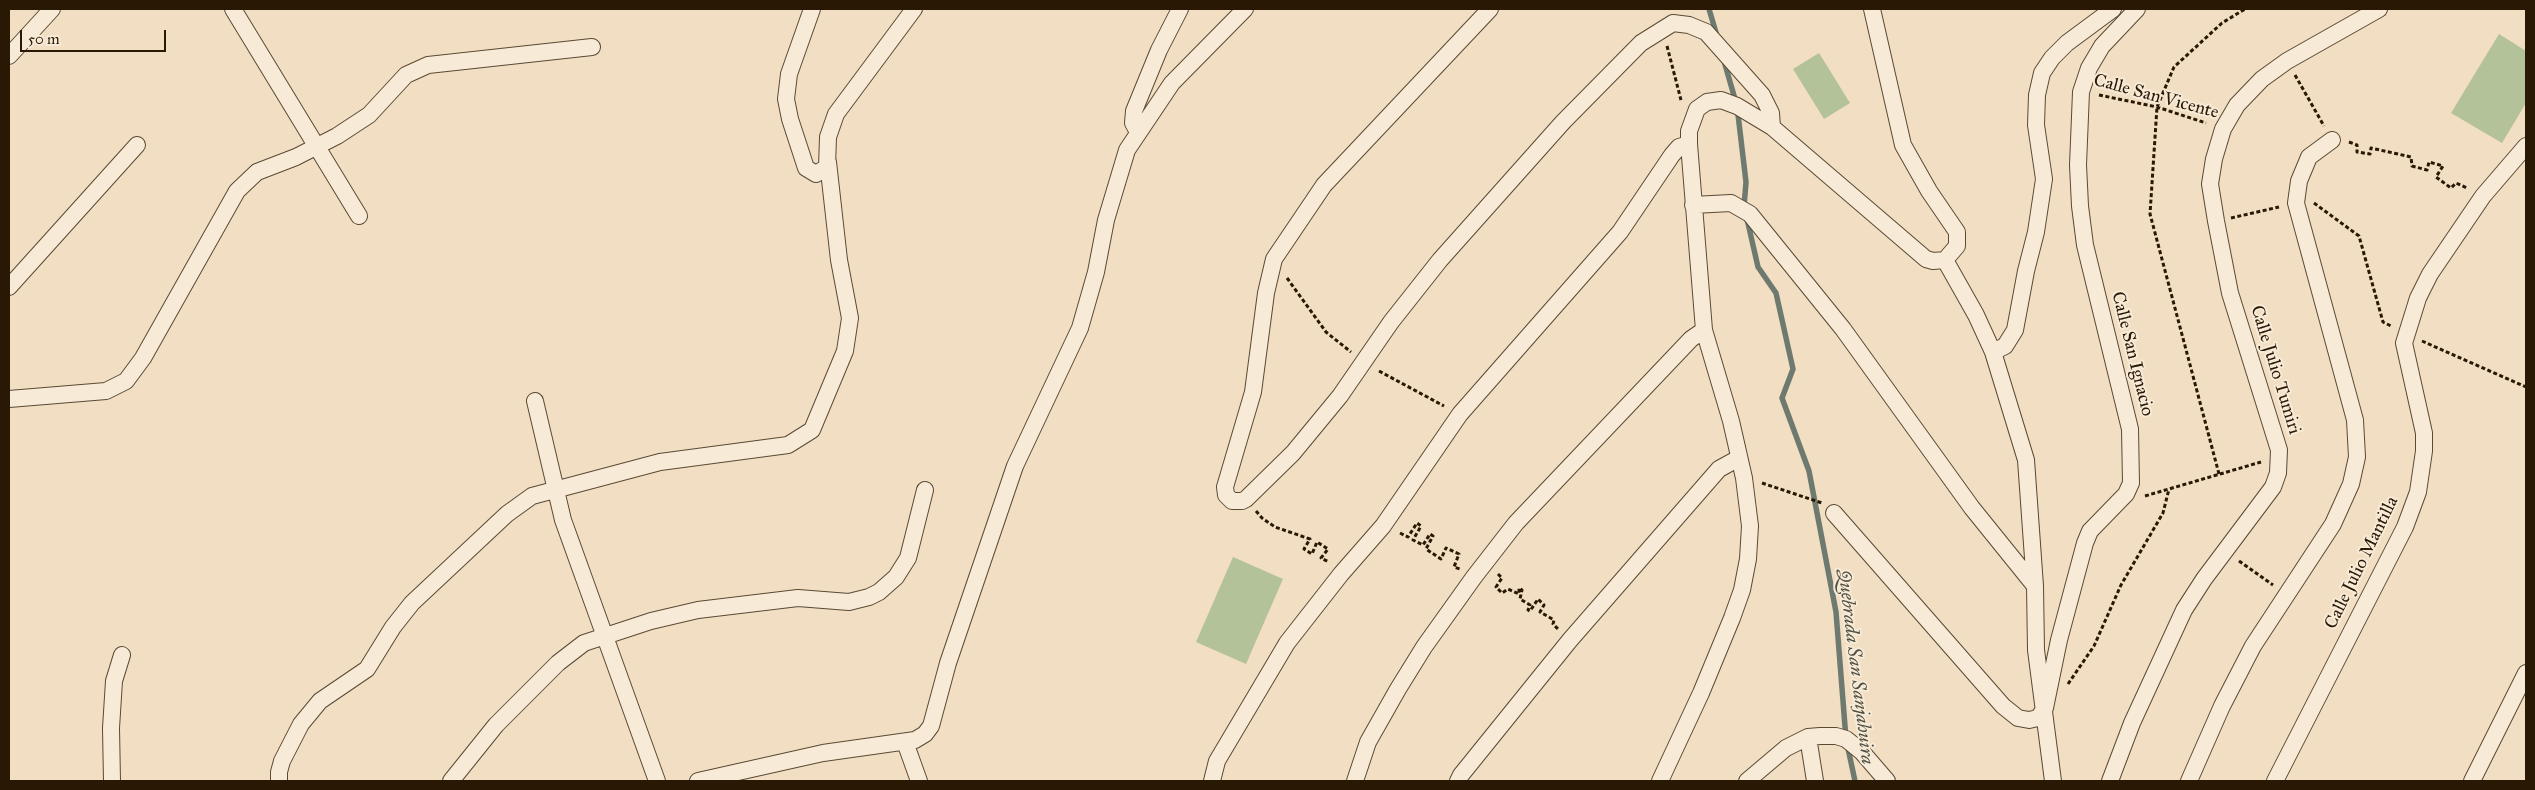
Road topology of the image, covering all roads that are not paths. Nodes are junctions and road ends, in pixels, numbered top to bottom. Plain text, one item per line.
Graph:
1 (52, 9) edge
2 (233, 9) edge
3 (812, 9) edge
4 (914, 9) edge
5 (1180, 9) edge
6 (1246, 9) edge
7 (1490, 9) edge
8 (1872, 9) edge
9 (2113, 9) edge
10 (2137, 9) edge
11 (2379, 9) edge
12 (592, 47) dead end
13 (9, 56) edge
14 (1772, 127) junction
15 (1138, 132) junction
16 (2332, 140) road end
17 (1688, 144) junction
18 (136, 145) dead end
19 (316, 146) junction
20 (2526, 146) edge
21 (828, 162) junction
22 (1693, 205) junction
23 (358, 216) dead end
24 (1945, 260) junction
25 (9, 287) edge
26 (1704, 330) junction
27 (1993, 352) junction
28 (9, 399) edge
29 (535, 401) dead end
30 (1739, 458) junction
31 (925, 490) dead end
32 (556, 491) junction
33 (1834, 513) dead end
34 (2036, 586) junction
35 (604, 635) junction
36 (122, 655) dead end
37 (2526, 673) edge
38 (2045, 708) junction
39 (1808, 738) junction
40 (904, 742) junction
41 (112, 781) edge
42 (280, 781) edge
43 (451, 781) edge
44 (657, 781) edge
45 (698, 781) edge
46 (919, 781) edge
47 (1212, 781) edge
48 (1355, 781) edge
49 (1458, 781) edge
50 (1660, 781) edge
51 (1747, 781) edge
52 (1816, 781) edge
53 (1887, 781) edge
54 (2053, 781) edge
55 (2110, 781) edge
56 (2189, 781) edge
57 (2275, 781) edge
58 (2472, 781) edge

1 - 13 street
2 - 19 street
3 - 21 street
4 - 21 street
5 - 15 street
6 - 15 street
7 - 14 street
8 - 24 street
9 - 27 street
10 - 38 street, Calle San Ignacio
11 - 55 street, Calle Julio Tumiri
12 - 19 street
14 - 17 street
14 - 24 street
15 - 40 street
16 - 56 street
17 - 22 street
17 - 47 street
18 - 25 street
19 - 23 street
19 - 28 street
20 - 57 street, Calle Julio Mantilla
21 - 32 street
22 - 26 street
22 - 34 street
24 - 27 street
26 - 30 street
26 - 48 street
27 - 34 street
29 - 32 street
30 - 49 street
30 - 50 street
31 - 35 street
32 - 35 street
32 - 42 street
33 - 38 street
34 - 38 street
35 - 43 street
35 - 44 street
36 - 41 street
37 - 58 street
38 - 54 street
39 - 51 street
39 - 52 street
39 - 53 street
40 - 45 street
40 - 46 street

